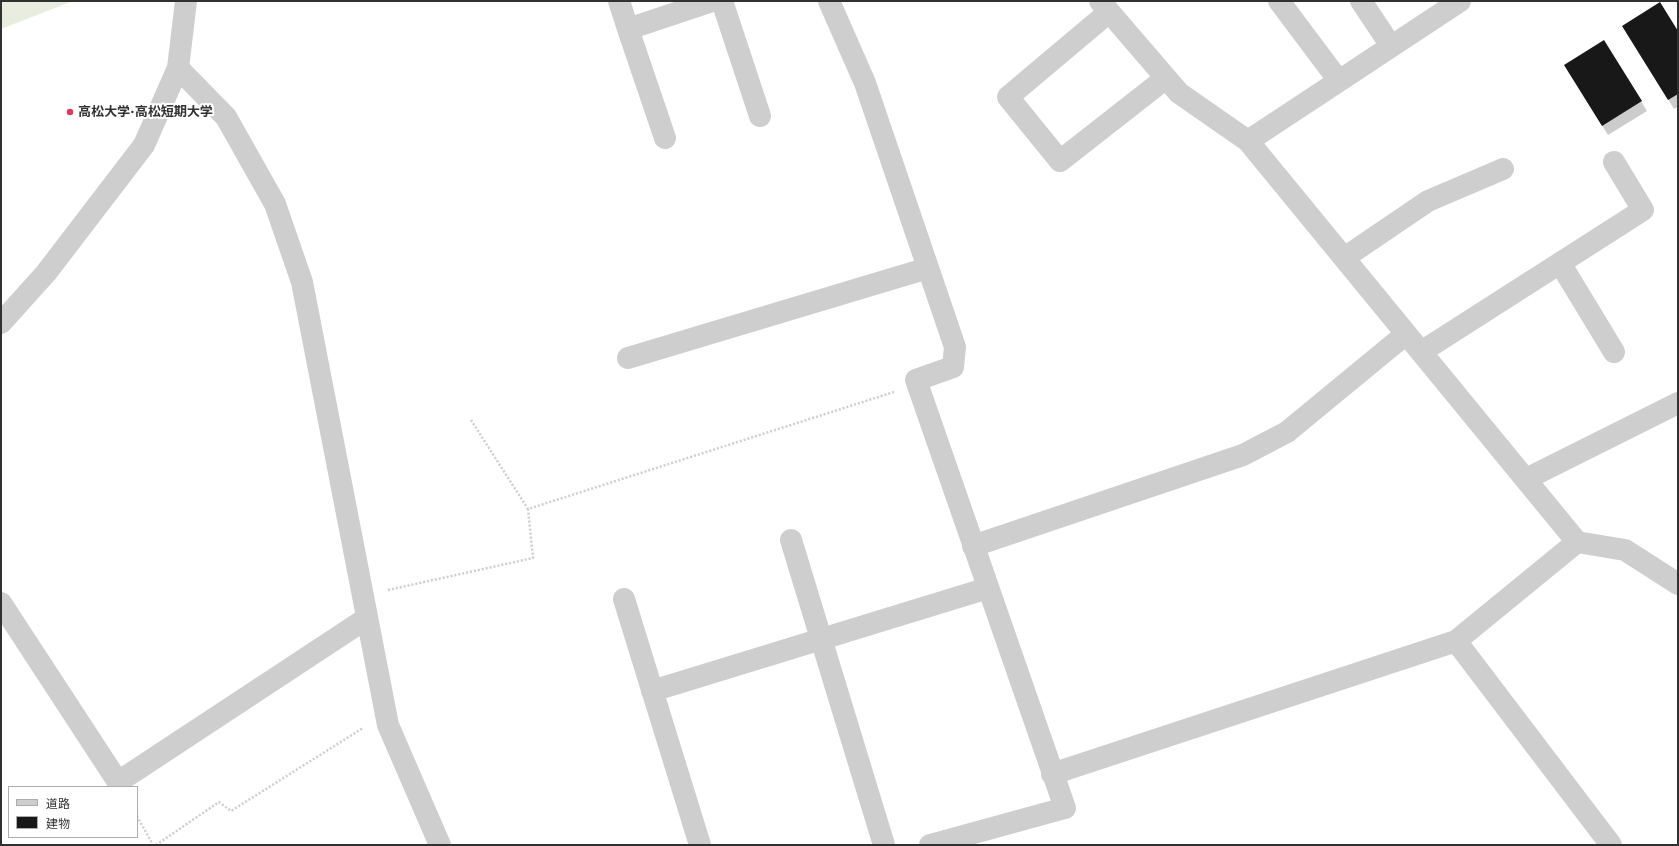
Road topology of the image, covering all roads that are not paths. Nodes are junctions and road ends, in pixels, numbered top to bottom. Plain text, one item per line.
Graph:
1 (186, 1) edge
2 (619, 1) edge
3 (712, 1) edge
4 (722, 1) edge
5 (829, 1) edge
6 (1279, 1) edge
7 (1361, 1) edge
8 (1446, 5) edge
9 (1105, 6) edge
10 (628, 29) junction
11 (1392, 46) junction
12 (178, 68) junction
13 (1166, 78) junction
14 (1339, 81) junction
15 (760, 116) dead end
16 (665, 138) dead end
17 (1248, 141) junction
18 (1614, 162) dead end
19 (1503, 169) dead end
20 (1344, 258) junction
21 (1560, 263) junction
22 (928, 268) junction
23 (1, 323) edge
24 (1406, 334) junction
25 (1421, 352) junction
26 (1614, 352) dead end
27 (628, 358) dead end
28 (1678, 403) edge
29 (1526, 479) junction
30 (791, 540) dead end
31 (1577, 542) junction
32 (973, 546) junction
33 (1678, 584) edge
34 (988, 588) junction
35 (624, 599) dead end
36 (1, 603) edge
37 (367, 618) junction
38 (821, 639) junction
39 (1456, 641) junction
40 (652, 691) junction
41 (1052, 774) junction
42 (991, 837) edge
43 (440, 845) edge
44 (700, 845) edge
45 (884, 845) edge
46 (930, 845) edge
47 (1611, 845) edge

1 - 12 street
2 - 10 street
3 - 10 street
4 - 15 street
5 - 22 street
6 - 14 street
7 - 11 street
8 - 11 street
9 - 13 street
9 - 13 street
10 - 16 street
11 - 14 street
12 - 23 street
12 - 37 street
13 - 17 street
14 - 17 street
17 - 20 street
18 - 21 street
19 - 20 street
20 - 24 street
21 - 25 street
21 - 26 street
22 - 27 street
22 - 32 street
24 - 25 street
24 - 32 street
25 - 29 street
28 - 29 street
29 - 31 street
30 - 38 street
31 - 33 street
31 - 39 street
32 - 34 street
34 - 38 street
34 - 41 street
35 - 40 street
36 - 37 street
37 - 43 street
38 - 40 street
38 - 45 street
39 - 41 street
39 - 47 street
40 - 44 street
41 - 42 street
42 - 46 street

